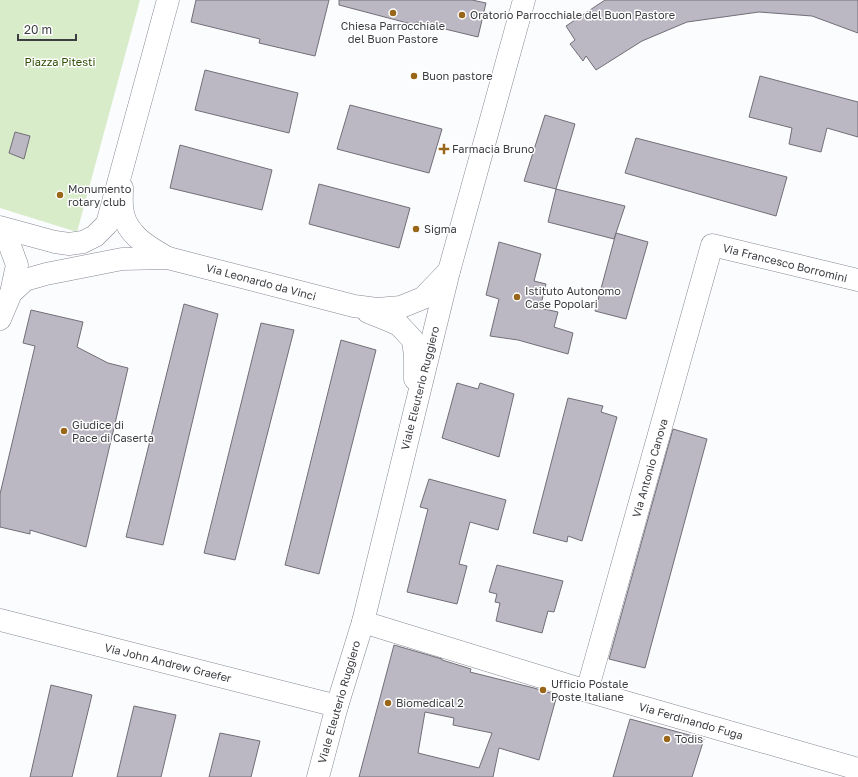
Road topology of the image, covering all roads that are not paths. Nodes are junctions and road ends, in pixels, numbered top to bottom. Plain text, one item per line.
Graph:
1 (168, 0) edge
2 (524, 0) edge
3 (122, 171) junction
4 (0, 227) edge
5 (712, 245) joint
6 (168, 258) junction
7 (449, 271) junction
8 (858, 280) edge
9 (10, 293) junction
10 (354, 306) junction
11 (0, 318) edge
12 (417, 402) junction
13 (0, 620) edge
14 (363, 622) junction
15 (587, 691) junction
16 (337, 706) junction
17 (858, 769) edge
18 (318, 777) edge

1 - 3 street
2 - 7 street, Viale Eleuterio Ruggiero
3 - 4 street
3 - 6 street, Via Leonardo da Vinci
4 - 9 street
5 - 8 street, Via Francesco Borromini
5 - 15 street, Via Antonio Canova
6 - 9 street, Via Leonardo da Vinci
6 - 10 street, Via Leonardo da Vinci
7 - 10 street, Via Leonardo da Vinci
7 - 12 street, Viale Eleuterio Ruggiero
9 - 11 street, Via Leonardo da Vinci
10 - 12 street, Via Leonardo da Vinci
12 - 14 street, Viale Eleuterio Ruggiero
13 - 16 street, Via John Andrew Graefer
14 - 15 street, Via Ferdinando Fuga
14 - 16 street, Viale Eleuterio Ruggiero
15 - 17 street, Via Ferdinando Fuga
16 - 18 street, Viale Eleuterio Ruggiero

